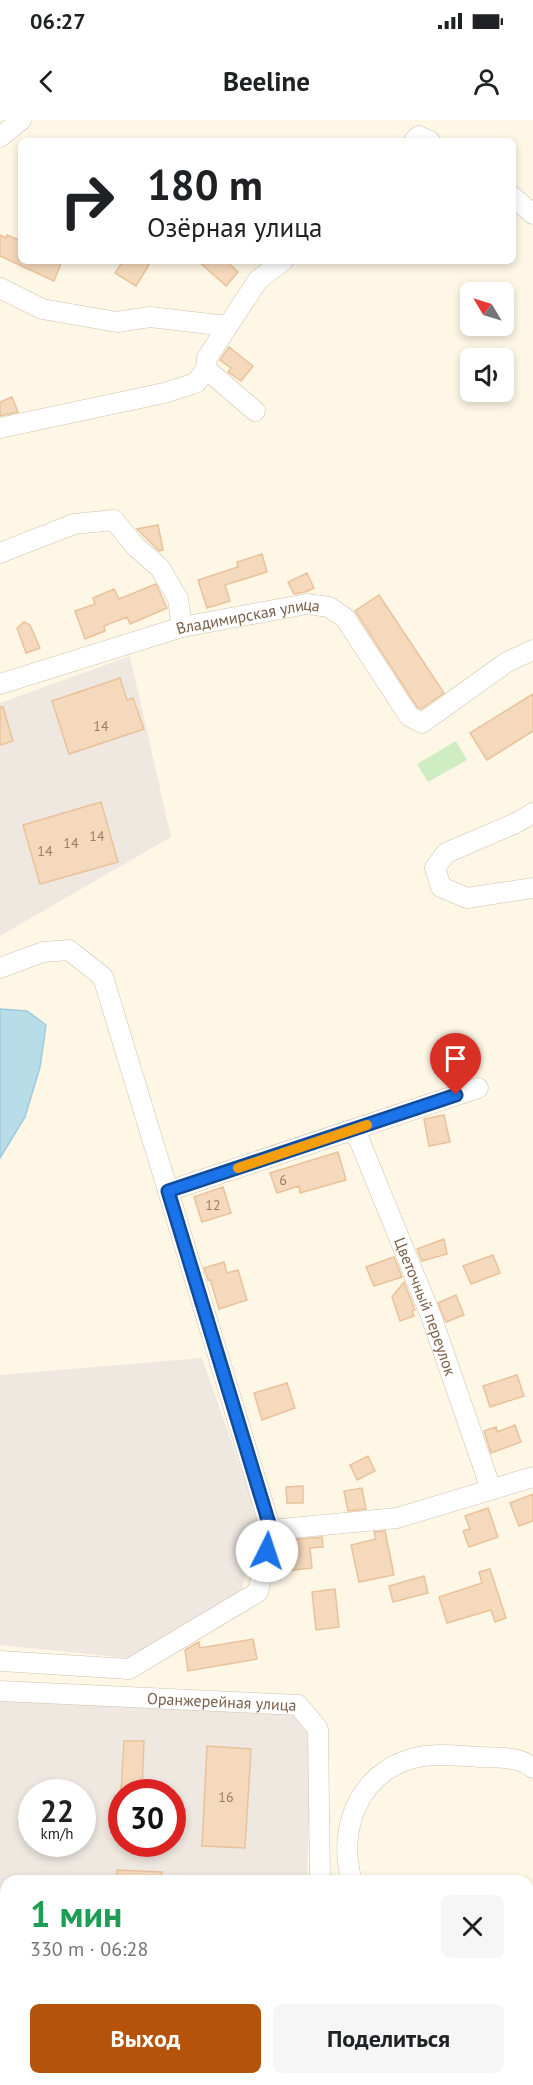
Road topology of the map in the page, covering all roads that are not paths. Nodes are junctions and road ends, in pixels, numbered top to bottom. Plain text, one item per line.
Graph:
1 (21, 120) edge
2 (0, 137) edge
3 (516, 200) edge
4 (533, 214) edge
5 (280, 264) edge
6 (0, 288) edge
7 (227, 326) junction
8 (207, 369) junction
9 (255, 411) dead end
10 (0, 428) edge
11 (0, 553) edge
12 (182, 627) junction
13 (533, 650) edge
14 (0, 684) edge
15 (533, 813) edge
16 (533, 888) edge
17 (0, 968) edge
18 (478, 1088) dead end
19 (347, 1131) junction
20 (168, 1191) junction
21 (533, 1477) edge
22 (491, 1489) junction
23 (271, 1530) junction
24 (0, 1661) edge
25 (0, 1691) edge
26 (533, 1768) edge
27 (320, 1875) edge
28 (350, 1875) edge

1 - 2 street
3 - 4 street
5 - 7 street
6 - 7 street
7 - 8 street
8 - 9 street
8 - 10 street
11 - 12 street
12 - 13 street, Владимирская улица
12 - 14 street, Владимирская улица
15 - 16 street
17 - 20 street
18 - 19 street
19 - 20 street
19 - 22 street, Цветочный переулок
20 - 23 street
21 - 22 street
22 - 23 street
23 - 24 street
25 - 27 street, Оранжерейная улица
26 - 28 street

